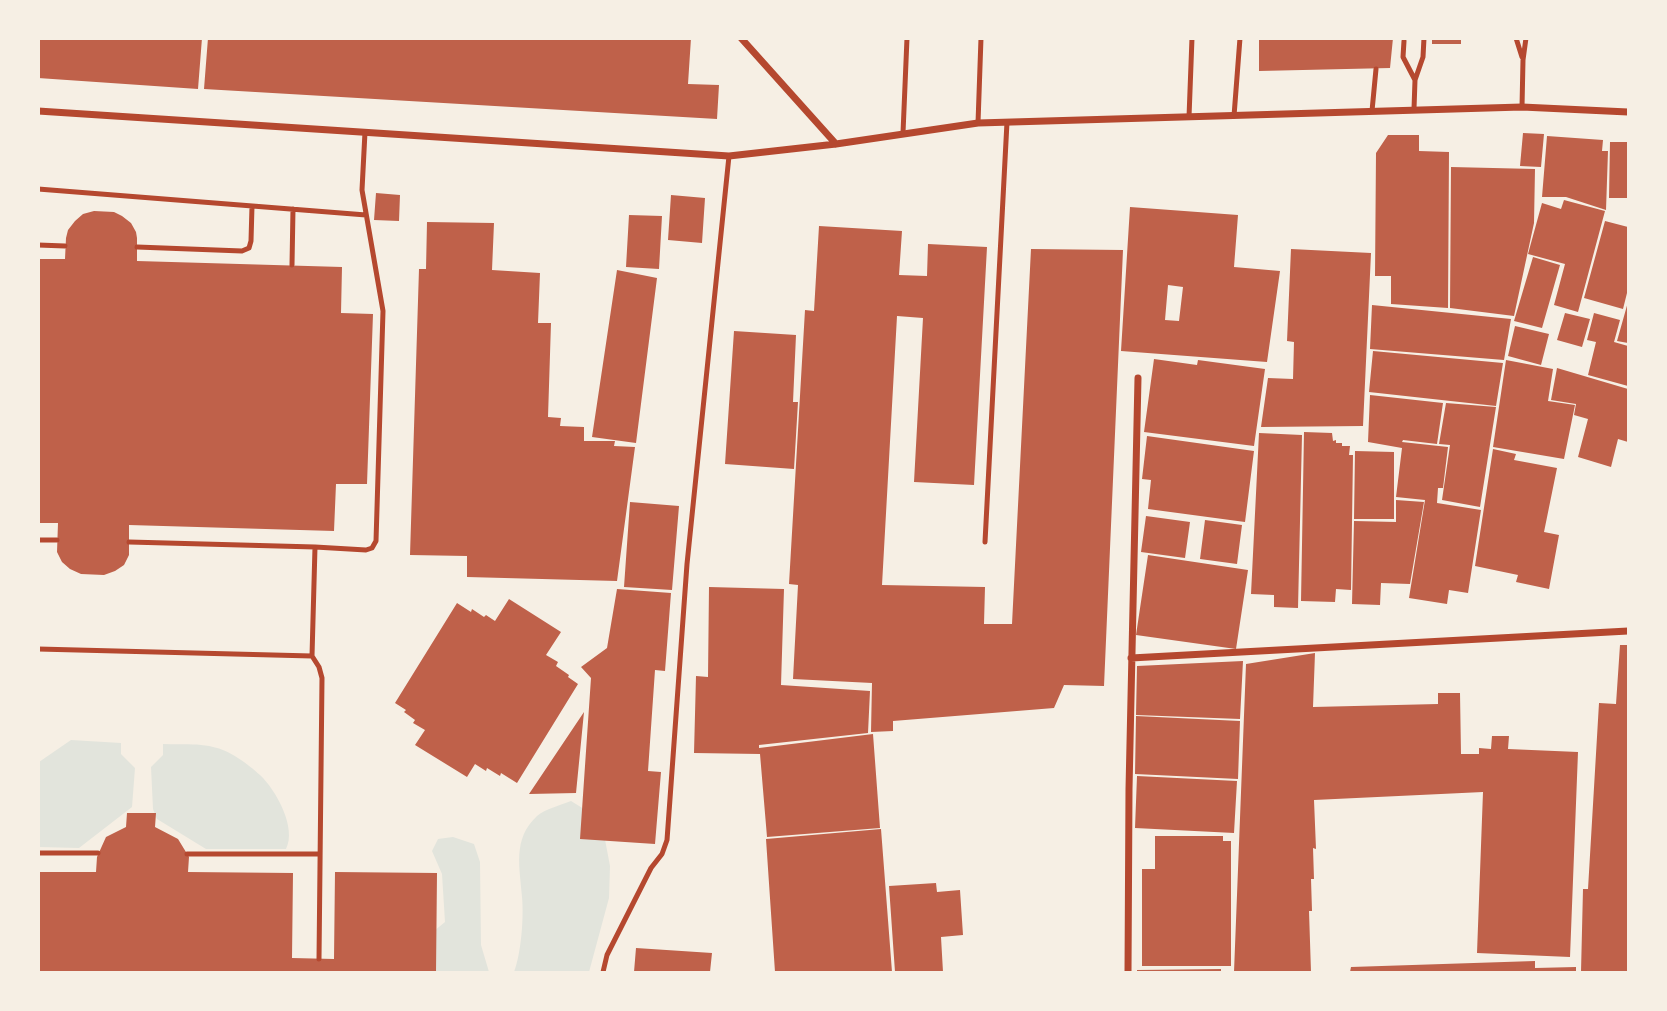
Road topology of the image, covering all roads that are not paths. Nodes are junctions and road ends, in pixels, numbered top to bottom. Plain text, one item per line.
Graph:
1 (741, 38) edge
2 (907, 38) edge
3 (981, 38) edge
4 (1192, 38) edge
5 (1240, 38) edge
6 (1424, 38) edge
7 (1516, 38) edge
8 (1526, 38) edge
9 (1404, 41) dead end
10 (1523, 60) junction
11 (1376, 69) dead end
12 (1415, 80) junction
13 (1522, 107) junction
14 (1414, 109) junction
15 (1372, 110) junction
16 (38, 111) edge
17 (1629, 112) edge
18 (1234, 116) junction
19 (1189, 117) junction
20 (1007, 122) junction
21 (978, 123) junction
22 (365, 132) junction
23 (904, 134) junction
24 (836, 144) junction
25 (729, 156) junction
26 (38, 189) edge
27 (252, 206) junction
28 (293, 209) junction
29 (366, 215) junction
30 (38, 246) edge
31 (65, 246) dead end
32 (137, 247) dead end
33 (292, 265) dead end
34 (1138, 378) dead end
35 (38, 540) edge
36 (57, 540) dead end
37 (129, 542) dead end
38 (985, 542) dead end
39 (315, 547) junction
40 (1629, 632) edge
41 (38, 649) edge
42 (312, 656) junction
43 (1131, 658) junction
44 (38, 853) edge
45 (99, 853) dead end
46 (187, 854) dead end
47 (320, 854) junction
48 (319, 959) dead end
49 (603, 972) edge
50 (1128, 972) edge

1 - 24 street
2 - 23 lane
3 - 21 lane
4 - 19 lane
5 - 18 lane
6 - 12 lane
7 - 10 lane
8 - 10 lane
9 - 12 lane
10 - 13 lane
11 - 15 lane
12 - 14 lane
13 - 14 street
13 - 17 street
14 - 15 street
15 - 18 street
16 - 22 street
18 - 19 street
19 - 20 street
20 - 21 street
20 - 38 lane
21 - 23 street
22 - 25 street
22 - 29 lane
23 - 24 street
24 - 25 street
25 - 49 lane
26 - 27 lane
27 - 28 lane
27 - 32 lane
28 - 29 lane
28 - 33 lane
29 - 39 lane
30 - 31 lane
34 - 43 street
35 - 36 lane
37 - 39 lane
39 - 42 lane
40 - 43 street
41 - 42 lane
42 - 47 lane
43 - 50 street
44 - 45 lane
46 - 47 lane
47 - 48 lane

